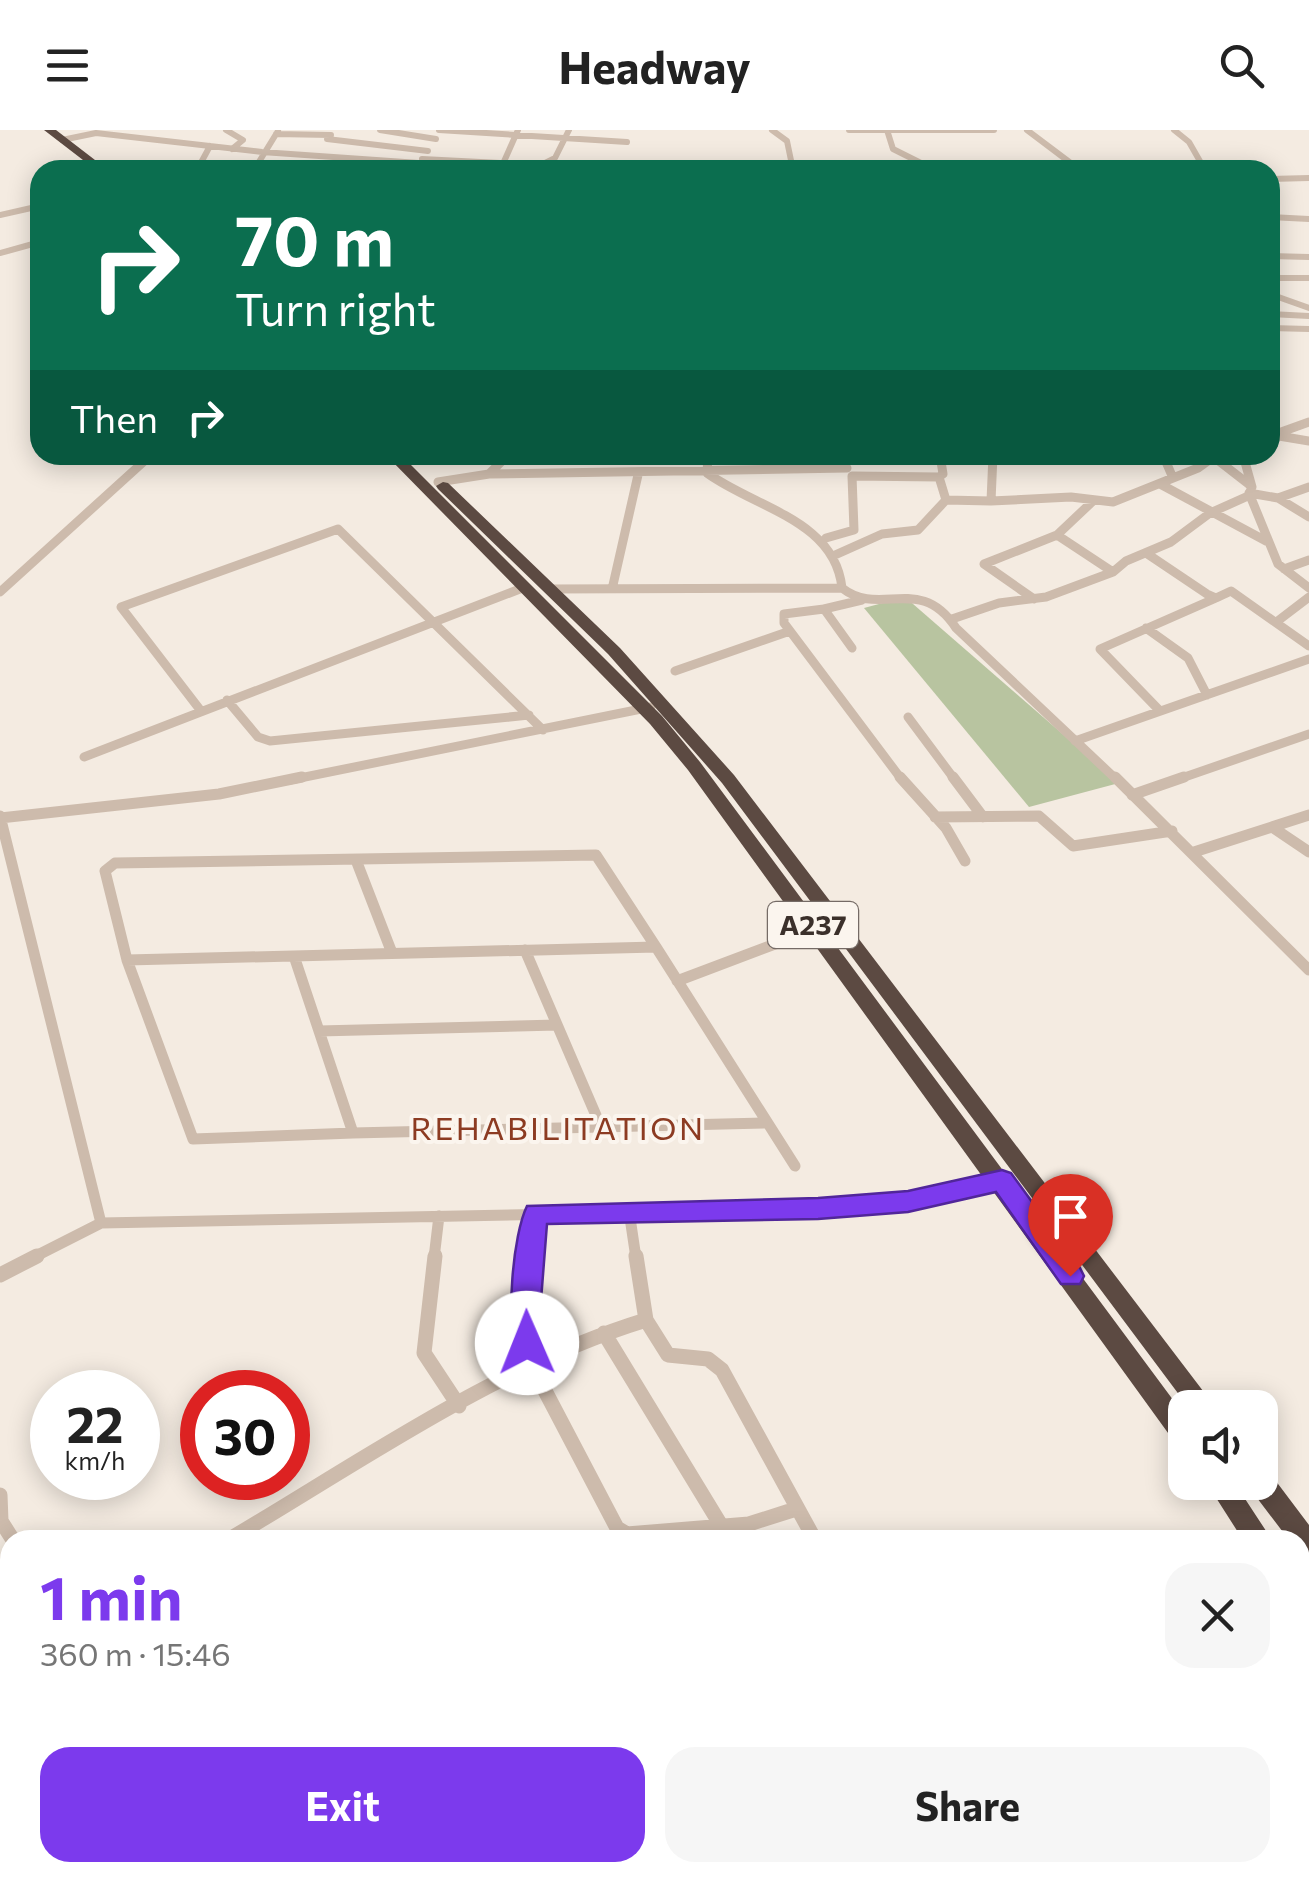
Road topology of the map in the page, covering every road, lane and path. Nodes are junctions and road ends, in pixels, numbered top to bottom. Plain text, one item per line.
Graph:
1 (49, 130) edge
2 (170, 130) edge
3 (226, 130) edge
4 (380, 130) edge
5 (440, 130) edge
6 (772, 130) edge
7 (849, 130) edge
8 (994, 130) edge
9 (1026, 130) edge
10 (1174, 130) edge
11 (887, 131) edge
12 (277, 132) edge
13 (517, 133) edge
14 (568, 134) edge
15 (68, 135) edge
16 (332, 135) edge
17 (436, 139) junction
18 (162, 140) junction
19 (627, 142) dead end
20 (210, 146) junction
21 (232, 149) junction
22 (428, 151) junction
23 (262, 152) junction
24 (315, 156) junction
25 (93, 160) edge
26 (105, 160) edge
27 (202, 160) edge
28 (258, 160) edge
29 (367, 160) edge
30 (421, 160) edge
31 (505, 160) edge
32 (552, 160) edge
33 (791, 160) edge
34 (915, 160) edge
35 (1066, 160) edge
36 (1199, 160) edge
37 (1309, 178) edge
38 (1280, 179) edge
39 (30, 208) edge
40 (0, 215) edge
41 (1280, 217) edge
42 (1309, 220) edge
43 (30, 245) edge
44 (0, 253) edge
45 (1280, 255) edge
46 (1309, 257) edge
47 (1309, 278) edge
48 (1280, 279) edge
49 (1280, 299) edge
50 (1309, 312) edge
51 (1280, 313) edge
52 (1280, 328) edge
53 (1309, 329) edge
54 (1309, 422) edge
55 (1280, 433) edge
56 (1280, 437) edge
57 (1309, 441) edge
58 (140, 465) edge
59 (403, 465) edge
60 (422, 465) edge
61 (498, 465) edge
62 (707, 465) edge
63 (845, 465) edge
64 (940, 465) edge
65 (992, 465) edge
66 (1167, 465) edge
67 (1198, 465) edge
68 (1225, 465) edge
69 (1245, 465) edge
70 (849, 472) junction
71 (707, 473) junction
72 (489, 474) junction
73 (638, 475) junction
74 (940, 477) junction
75 (1173, 478) junction
76 (438, 482) junction
77 (1160, 484) junction
78 (1309, 488) edge
79 (1251, 490) junction
80 (1278, 498) junction
81 (946, 500) junction
82 (990, 501) junction
83 (1093, 501) junction
84 (1210, 513) junction
85 (1309, 517) edge
86 (1057, 535) junction
87 (826, 538) junction
88 (1266, 541) junction
89 (1146, 552) junction
90 (836, 555) junction
91 (1309, 560) edge
92 (1284, 569) junction
93 (1113, 572) junction
94 (613, 586) junction
95 (525, 587) junction
96 (842, 588) junction
97 (1309, 588) edge
98 (550, 589) junction
99 (0, 592) edge
100 (876, 597) junction
101 (1216, 598) junction
102 (1309, 598) edge
103 (1034, 599) junction
104 (824, 609) junction
105 (952, 619) junction
106 (1279, 620) junction
107 (436, 621) junction
108 (1146, 628) junction
109 (790, 631) junction
110 (1309, 646) edge
111 (852, 648) dead end
112 (1309, 659) edge
113 (675, 671) dead end
114 (1207, 695) junction
115 (228, 700) junction
116 (654, 706) junction
117 (1159, 710) junction
118 (201, 711) junction
119 (529, 715) junction
120 (908, 716) dead end
121 (544, 730) junction
122 (1309, 734) edge
123 (1075, 740) junction
124 (84, 757) dead end
125 (1132, 795) junction
126 (1309, 815) edge
127 (982, 816) junction
128 (0, 817) edge
129 (934, 817) junction
130 (1272, 827) junction
131 (1172, 831) junction
132 (1194, 852) junction
133 (1309, 852) edge
134 (356, 860) junction
135 (965, 860) dead end
136 (5, 863) edge
137 (816, 929) junction
138 (656, 947) junction
139 (525, 950) junction
140 (392, 953) junction
141 (294, 956) junction
142 (127, 960) junction
143 (1309, 970) edge
144 (676, 981) junction
145 (557, 1025) junction
146 (319, 1031) junction
147 (767, 1123) junction
148 (601, 1127) junction
149 (353, 1134) junction
150 (795, 1166) dead end
151 (1002, 1180) junction
152 (629, 1211) junction
153 (536, 1213) junction
154 (439, 1216) junction
155 (101, 1223) junction
156 (0, 1275) edge
157 (646, 1320) junction
158 (604, 1333) junction
159 (532, 1366) junction
160 (1190, 1390) edge
161 (458, 1406) junction
162 (1168, 1412) edge
163 (0, 1495) edge
164 (1231, 1500) edge
165 (1274, 1500) edge
166 (796, 1509) junction
167 (722, 1527) junction
168 (7, 1530) edge
169 (245, 1530) edge
170 (620, 1530) edge
171 (661, 1530) edge
172 (809, 1530) edge
173 (1253, 1530) edge
174 (1297, 1530) edge

1 - 15 highway
2 - 18 street
3 - 21 street
4 - 17 street
5 - 13 street
5 - 17 street
6 - 33 street
7 - 11 street
8 - 11 street
9 - 35 street
10 - 36 street
11 - 34 street
12 - 16 street
12 - 23 street
13 - 14 street
13 - 31 street
14 - 19 street
14 - 32 street
15 - 18 street
15 - 25 highway
15 - 26 highway
16 - 22 street
16 - 24 street
17 - 22 street
18 - 20 street
20 - 21 street
20 - 27 street
21 - 23 street
22 - 30 street
23 - 24 street
23 - 28 street
24 - 29 street
37 - 38 street
39 - 40 street
41 - 42 street
43 - 44 street
45 - 46 street
47 - 48 street
49 - 50 street
50 - 51 street
52 - 53 street
54 - 55 street
56 - 57 street
58 - 99 street
59 - 95 highway, A237
60 - 76 highway, A237
61 - 72 street
62 - 71 street
63 - 70 street
64 - 74 street
65 - 82 street
66 - 75 street
67 - 75 street
68 - 79 street
69 - 79 street
70 - 71 street
70 - 74 street
70 - 87 street
71 - 73 street
71 - 87 street
72 - 73 street
72 - 76 street
73 - 94 street
74 - 81 street
75 - 77 street
76 - 98 highway, A237
77 - 83 street
77 - 84 street
78 - 80 street
79 - 80 street
79 - 84 street
79 - 88 street
80 - 85 street
81 - 82 street
81 - 90 street
82 - 83 street
83 - 86 street
84 - 88 street
84 - 89 street
86 - 93 street
86 - 103 street
87 - 90 street
88 - 92 street
89 - 93 street
89 - 101 street
90 - 96 street
91 - 92 street
92 - 97 street
93 - 103 street
94 - 96 street
94 - 98 street
95 - 107 street
95 - 116 highway, A237
96 - 100 street
98 - 116 highway, A237
100 - 104 street
100 - 105 street
101 - 106 street
101 - 108 street
102 - 106 street
103 - 105 street
104 - 109 street
104 - 111 street
105 - 123 street
106 - 110 street
107 - 115 street
107 - 118 street
107 - 119 street
108 - 114 street
108 - 117 street
109 - 113 street
109 - 129 street
112 - 114 street
114 - 117 street
115 - 118 street
115 - 119 street
116 - 121 street
116 - 137 highway, A237
116 - 160 highway, A237
117 - 123 street
118 - 124 street
119 - 121 street
120 - 127 street
121 - 128 street
122 - 125 street
123 - 125 street
125 - 131 street
126 - 130 street
127 - 129 street
127 - 131 street
128 - 136 street
129 - 135 street
130 - 132 street
130 - 133 street
131 - 132 street
132 - 143 street
134 - 138 street
134 - 140 street
134 - 142 street
136 - 155 street
137 - 144 street
137 - 151 highway, A237
138 - 139 street
138 - 144 street
139 - 140 street
139 - 145 street
140 - 141 street
141 - 142 street
141 - 146 street
142 - 149 street
144 - 147 street
145 - 146 street
145 - 148 street
146 - 149 street
147 - 148 street
147 - 150 street
148 - 149 street
151 - 152 street
151 - 162 highway, A237
152 - 153 street
152 - 157 street
153 - 154 street
153 - 159 street
154 - 155 street
154 - 161 street
155 - 156 street
157 - 158 street
157 - 166 street
158 - 159 street
158 - 167 street
159 - 161 street
159 - 170 street
161 - 169 street
163 - 168 street
164 - 173 highway
165 - 174 highway
166 - 167 street
166 - 172 street
167 - 171 street

